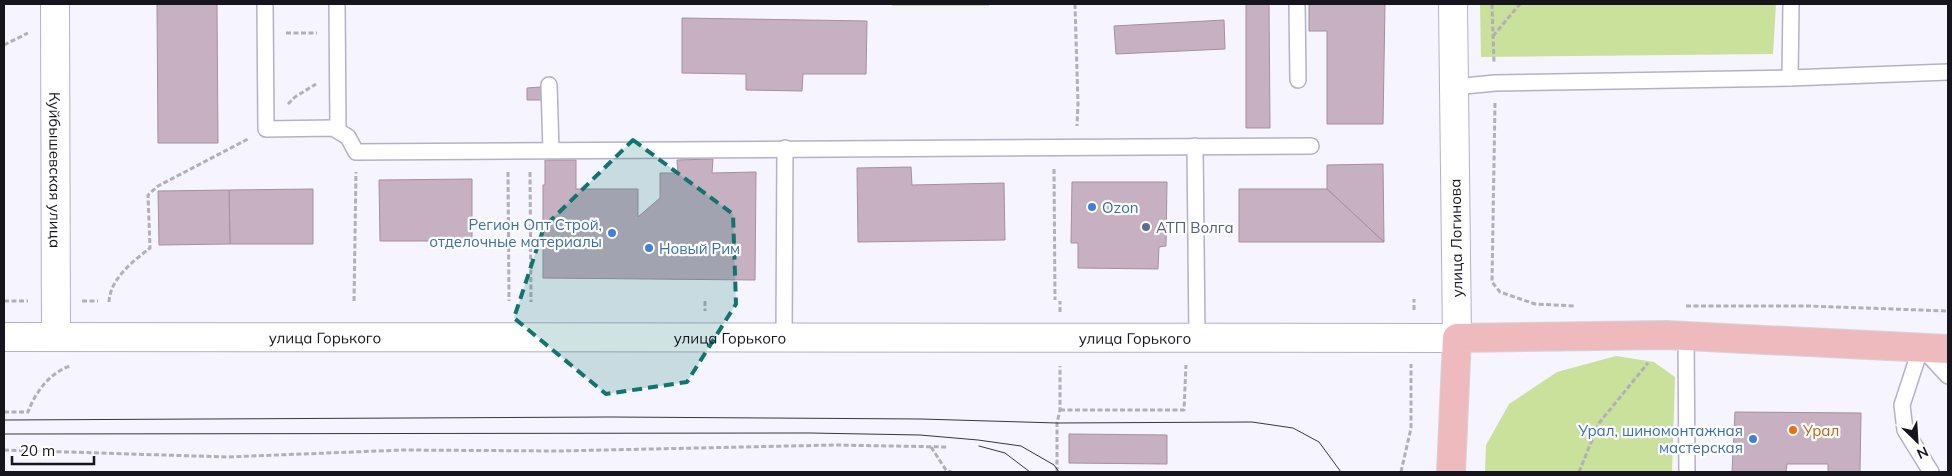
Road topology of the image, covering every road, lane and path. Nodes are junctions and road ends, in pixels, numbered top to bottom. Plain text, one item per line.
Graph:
1 (55, 4) edge
2 (265, 4) edge
3 (337, 4) edge
4 (1075, 4) edge
5 (1297, 4) edge
6 (1453, 4) edge
7 (1492, 4) edge
8 (1520, 4) edge
9 (1791, 4) edge
10 (33, 30) dead end
11 (265, 33) junction
12 (338, 33) junction
13 (1493, 37) junction
14 (4, 45) edge
15 (338, 71) junction
16 (1948, 72) edge
17 (1790, 78) junction
18 (1298, 80) dead end
19 (1495, 83) junction
20 (549, 85) dead end
21 (1454, 87) junction
22 (272, 129) junction
23 (338, 130) junction
24 (1054, 146) junction
25 (1195, 146) junction
26 (1311, 146) dead end
27 (1076, 147) junction
28 (785, 148) junction
29 (508, 150) junction
30 (530, 150) junction
31 (551, 150) junction
32 (356, 152) junction
33 (1414, 299) dead end
34 (1055, 300) dead end
35 (354, 301) dead end
36 (509, 301) dead end
37 (109, 302) dead end
38 (531, 302) dead end
39 (1584, 306) dead end
40 (1681, 306) dead end
41 (1948, 311) edge
42 (1676, 335) junction
43 (4, 337) edge
44 (56, 337) junction
45 (784, 338) junction
46 (1192, 338) junction
47 (1413, 338) junction
48 (1457, 338) junction
49 (1922, 347) junction
50 (1948, 349) edge
51 (75, 365) dead end
52 (1948, 376) edge
53 (4, 412) edge
54 (931, 446) junction
55 (947, 447) dead end
56 (4, 450) edge
57 (951, 472) edge
58 (1057, 472) edge
59 (1401, 472) edge
60 (1451, 472) edge
61 (1579, 472) edge
62 (1687, 472) edge
63 (1931, 472) edge

1 - 44 street, Куйбышевская улица
2 - 11 lane
3 - 12 lane
4 - 27 path
5 - 18 lane
6 - 21 street, улица Логинова
7 - 13 path
8 - 13 path
9 - 17 lane
10 - 14 path
11 - 12 path
11 - 22 lane
12 - 15 lane
13 - 19 path
15 - 22 path
15 - 23 lane
16 - 17 lane
17 - 19 lane
19 - 21 lane
19 - 39 path
20 - 31 lane
21 - 48 street, улица Логинова
22 - 23 lane
22 - 37 path
23 - 32 lane
24 - 27 lane
24 - 28 lane
24 - 34 path
25 - 26 lane
25 - 27 lane
25 - 46 lane
28 - 31 lane
28 - 45 lane
29 - 30 lane
29 - 32 lane
29 - 36 path
30 - 31 lane
30 - 38 path
32 - 35 path
33 - 47 path
40 - 41 path
42 - 48 main road
42 - 49 main road
42 - 61 path
42 - 62 lane
43 - 44 street, улица Горького
44 - 45 street, улица Горького
45 - 46 street, улица Горького
46 - 47 street, улица Горького
46 - 58 path
47 - 48 street, улица Горького
47 - 59 path
48 - 60 main road, улица Логинова
49 - 50 main road
49 - 52 lane
49 - 63 lane
51 - 53 path
54 - 55 path
54 - 56 path
54 - 57 path

